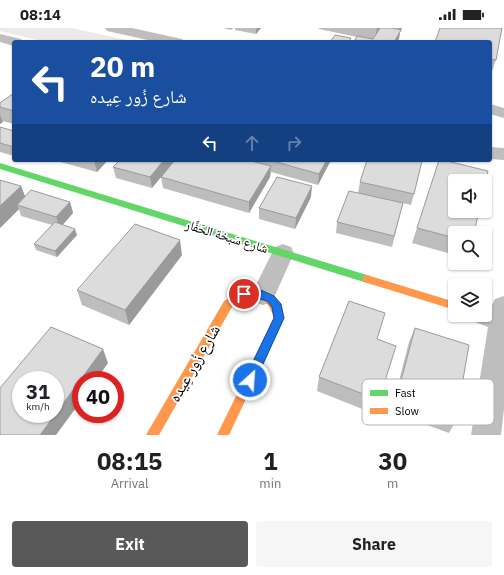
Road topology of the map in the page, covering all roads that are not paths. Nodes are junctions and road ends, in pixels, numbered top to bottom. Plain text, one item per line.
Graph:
1 (112, 28) edge
2 (0, 38) edge
3 (168, 40) edge
4 (12, 41) edge
5 (492, 110) edge
6 (504, 113) edge
7 (492, 153) edge
8 (504, 154) edge
9 (0, 166) edge
10 (283, 253) junction
11 (263, 295) junction
12 (448, 304) edge
13 (496, 314) edge
14 (491, 379) edge
15 (487, 425) edge
16 (152, 435) edge
17 (223, 435) edge
18 (486, 435) edge

1 - 3 street
2 - 4 street
5 - 6 street
7 - 8 street
9 - 10 street, شارع سَبخة الحَفَّار
10 - 11 street
10 - 12 street, شارع سَبخة الحَفَّار
11 - 16 street, شارع زُور عِيده
11 - 17 street
13 - 14 street
15 - 18 street

